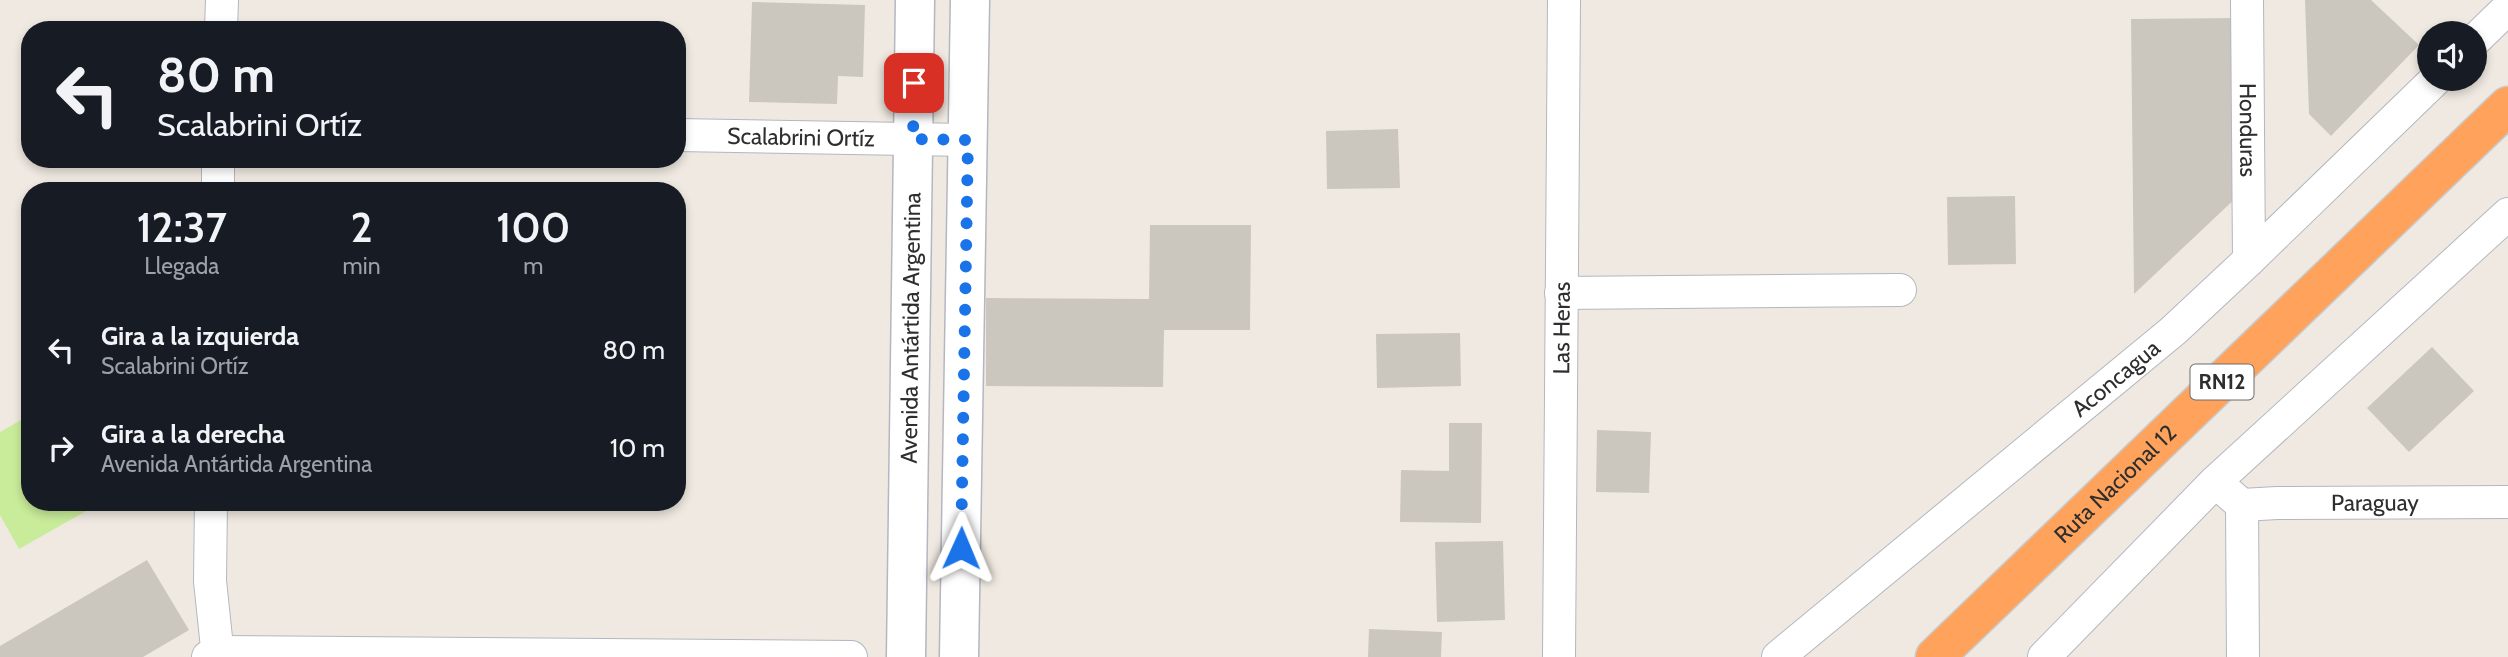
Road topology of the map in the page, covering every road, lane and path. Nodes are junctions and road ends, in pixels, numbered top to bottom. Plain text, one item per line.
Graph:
1 (222, 0) edge
2 (915, 0) edge
3 (970, 0) edge
4 (1564, 0) edge
5 (2247, 0) edge
6 (2508, 8) edge
7 (221, 21) edge
8 (2487, 28) edge
9 (2424, 91) edge
10 (2508, 106) edge
11 (686, 135) edge
12 (913, 139) junction
13 (968, 140) junction
14 (2508, 214) edge
15 (2249, 260) junction
16 (1900, 290) dead end
17 (1562, 293) junction
18 (2216, 481) junction
19 (2508, 502) edge
20 (2242, 505) junction
21 (211, 511) edge
22 (214, 655) edge
23 (851, 657) edge
24 (906, 657) edge
25 (959, 657) edge
26 (1559, 657) edge
27 (1778, 657) edge
28 (1936, 657) edge
29 (2043, 657) edge
30 (2243, 657) edge

1 - 7 street
2 - 12 main road, Avenida Antártida Argentina
3 - 13 main road
4 - 17 street, Las Heras
5 - 15 street, Honduras
6 - 8 street
9 - 15 street, Aconcagua
10 - 28 highway, Ruta Nacional 12 / RN12
11 - 12 street, Scalabrini Ortíz
12 - 13 street, Scalabrini Ortíz
12 - 24 main road, Avenida Antártida Argentina
13 - 25 main road
14 - 18 street
15 - 27 street, Aconcagua
16 - 17 street
17 - 26 street, Las Heras
18 - 20 street
18 - 29 street
19 - 20 street, Paraguay
20 - 30 street
21 - 22 street
22 - 23 street

